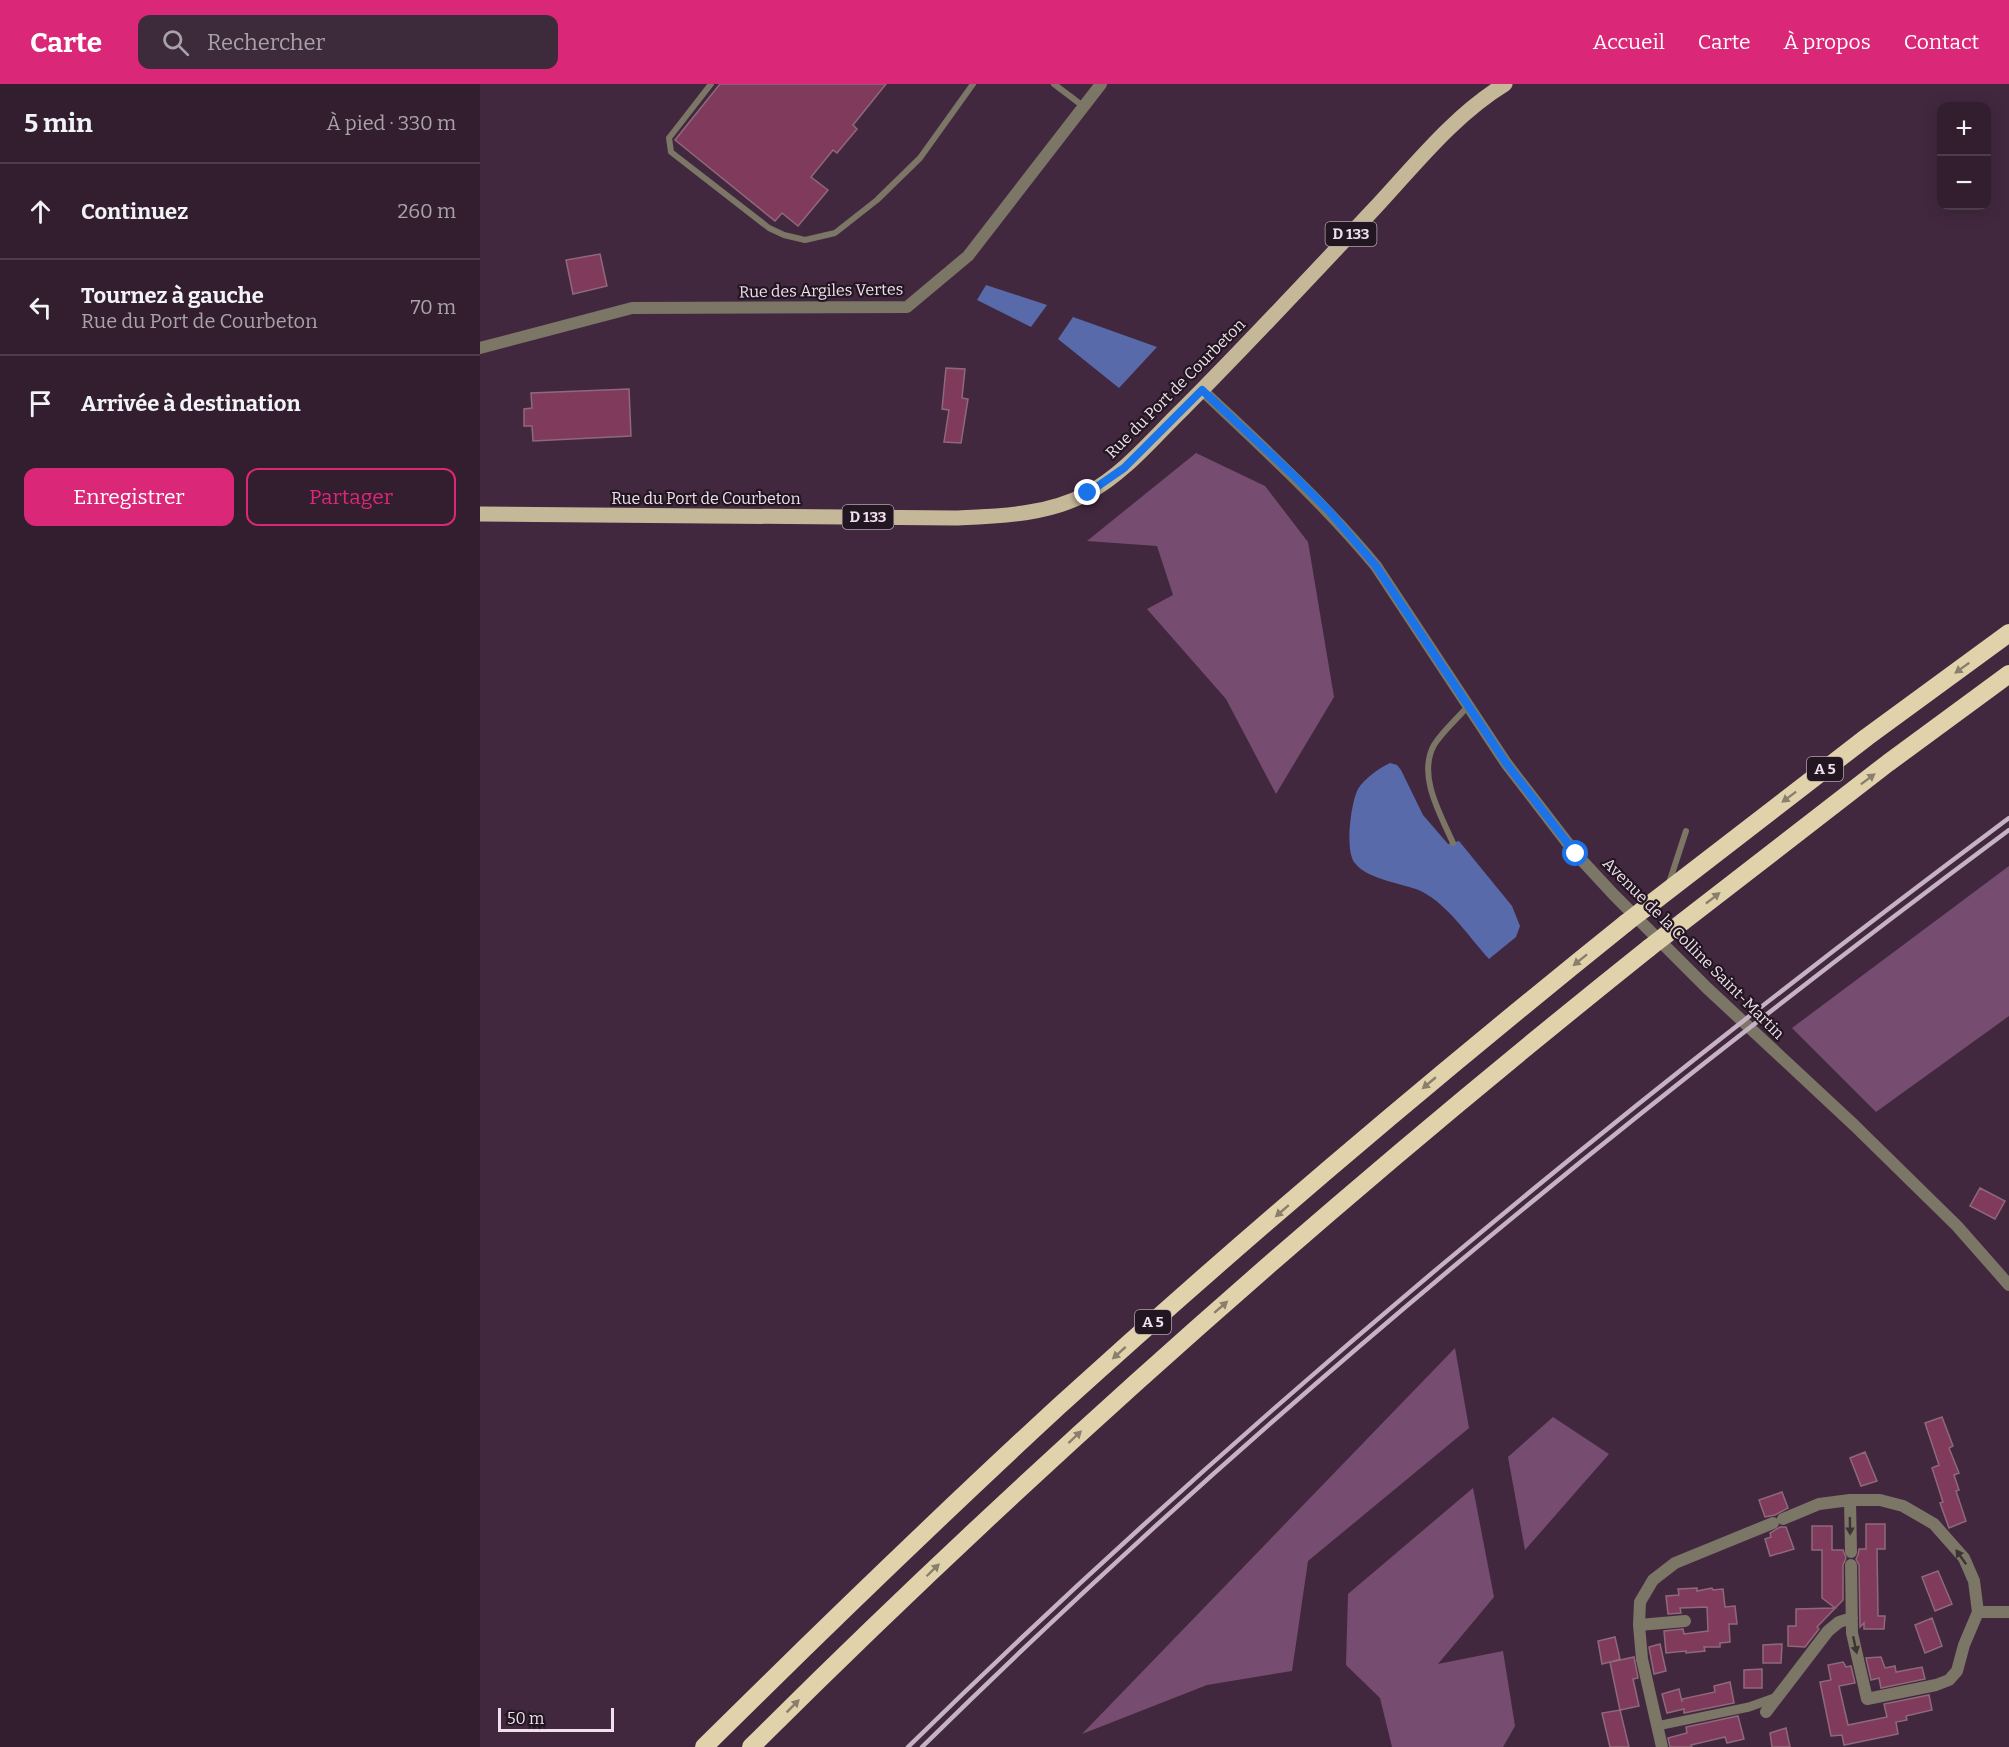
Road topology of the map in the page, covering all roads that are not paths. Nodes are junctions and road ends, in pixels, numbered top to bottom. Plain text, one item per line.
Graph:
1 (711, 84) edge
2 (973, 84) edge
3 (1054, 84) edge
4 (1101, 84) edge
5 (1505, 84) edge
6 (1084, 106) junction
7 (480, 348) edge
8 (1202, 390) junction
9 (483, 515) edge
10 (2009, 633) edge
11 (2009, 675) edge
12 (1468, 706) junction
13 (1686, 831) dead end
14 (1453, 843) dead end
15 (1666, 892) junction
16 (2009, 1285) edge
17 (1850, 1500) junction
18 (1851, 1552) dead end
19 (1851, 1565) dead end
20 (1978, 1612) junction
21 (2009, 1612) edge
22 (1852, 1618) junction
23 (1685, 1621) dead end
24 (1639, 1625) junction
25 (1777, 1697) junction
26 (1766, 1712) dead end
27 (1657, 1726) junction
28 (704, 1747) edge
29 (751, 1747) edge
30 (1662, 1747) edge

1 - 2 lane
3 - 6 lane
4 - 6 street, Rue des Argiles Vertes
5 - 8 main road, Rue du Port de Courbeton / D 133
6 - 7 street, Rue des Argiles Vertes
8 - 9 main road, Rue du Port de Courbeton / D 133
8 - 12 street, Avenue de la Colline Saint-Martin
10 -> 15 highway, A 5
29 -> 11 highway, A 5, bridge
12 - 14 lane
12 - 16 street, Avenue de la Colline Saint-Martin
13 - 15 lane
15 -> 28 highway, A 5, bridge
17 -> 18 street
20 -> 17 street
17 - 24 street
19 - 22 street
20 - 21 street
22 -> 20 street
22 - 25 street
23 - 24 street
24 - 27 street
25 - 26 street
25 - 27 street
27 - 30 street

